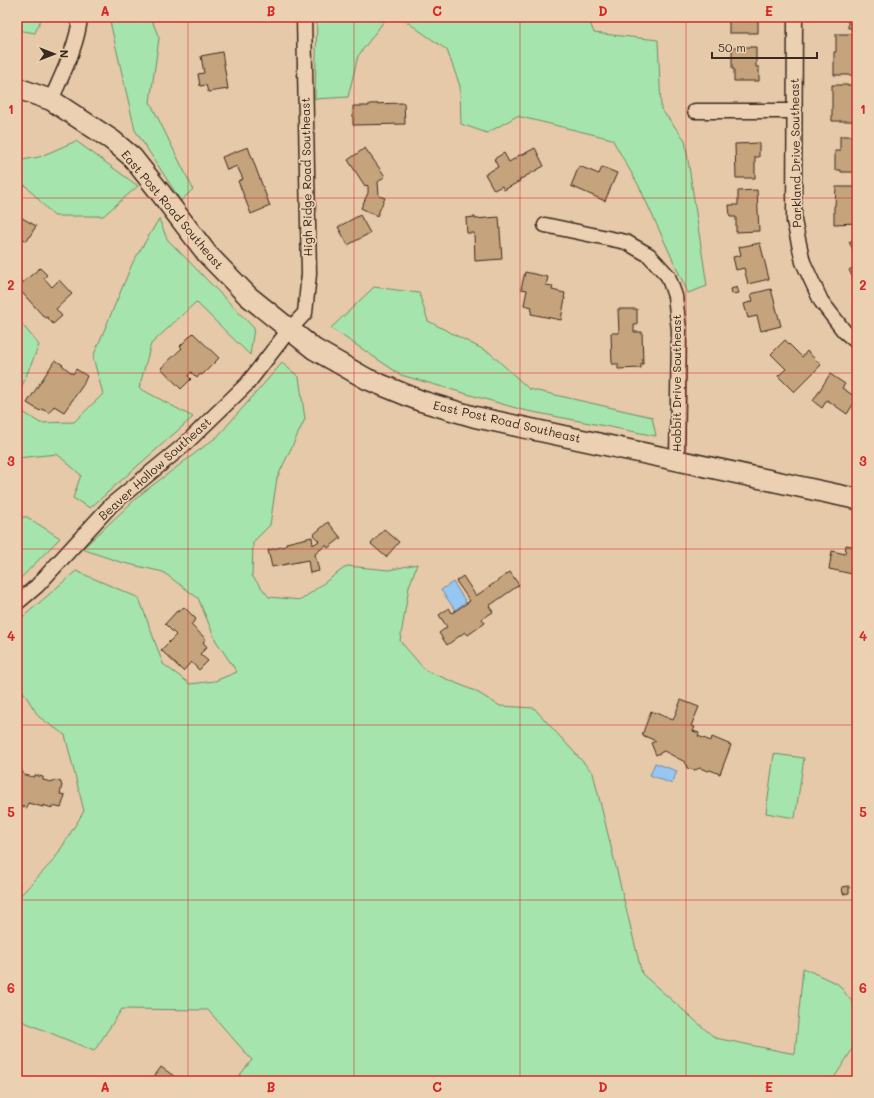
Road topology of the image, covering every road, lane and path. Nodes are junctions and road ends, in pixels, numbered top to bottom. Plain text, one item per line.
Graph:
1 (80, 17) edge
2 (304, 17) edge
3 (795, 17) edge
4 (17, 88) edge
5 (50, 100) junction
6 (794, 111) junction
7 (695, 112) dead end
8 (545, 225) dead end
9 (289, 330) junction
10 (857, 342) edge
11 (677, 461) junction
12 (857, 499) edge
13 (17, 603) edge

1 - 5 street
2 - 9 street, High Ridge Road Southeast
3 - 6 street, Parkland Drive Southeast
4 - 5 main road, East Post Road Southeast
5 - 9 main road, East Post Road Southeast
6 - 7 street
6 - 10 street, Parkland Drive Southeast
8 - 11 street, Hobbit Drive Southeast
9 - 11 main road, East Post Road Southeast
9 - 13 street, Beaver Hollow Southeast
11 - 12 main road, East Post Road Southeast

